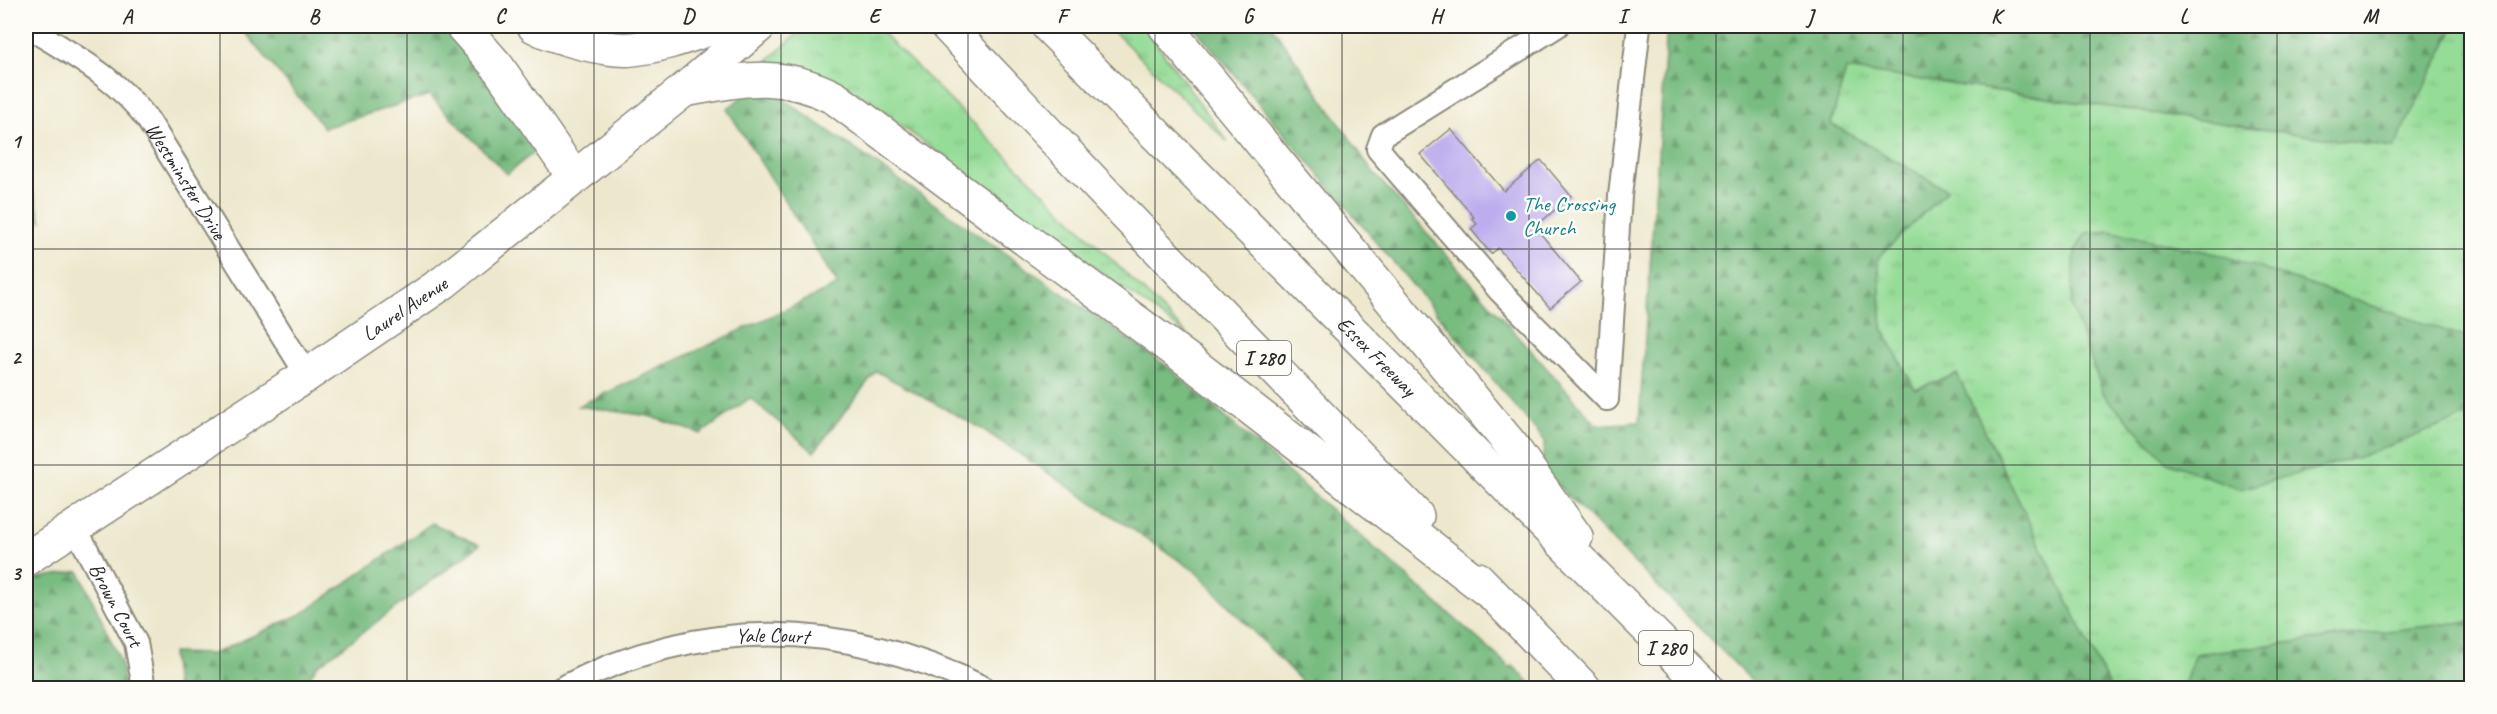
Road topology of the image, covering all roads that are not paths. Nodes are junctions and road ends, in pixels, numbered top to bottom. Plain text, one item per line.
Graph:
1 (27, 26) edge
2 (462, 26) edge
3 (534, 26) edge
4 (718, 26) edge
5 (759, 26) edge
6 (937, 26) edge
7 (947, 26) edge
8 (1048, 26) edge
9 (1165, 26) edge
10 (1557, 26) edge
11 (1639, 26) edge
12 (978, 58) junction
13 (684, 90) junction
14 (574, 177) junction
15 (307, 375) junction
16 (75, 527) junction
17 (26, 559) edge
18 (1492, 594) junction
19 (1624, 608) junction
20 (144, 688) edge
21 (562, 688) edge
22 (984, 688) edge
23 (1584, 688) edge
24 (1707, 688) edge

1 - 15 street, Westminster Drive
2 - 14 main road
3 - 4 main road
5 - 13 main road, Laurel Avenue
6 - 12 main road
7 - 12 main road, I 280
8 - 19 main road, Essex Freeway / I 280
9 - 19 main road
10 - 11 street
12 - 18 main road, I 280
13 - 14 main road, Laurel Avenue
13 - 18 main road
14 - 15 main road, Laurel Avenue
15 - 16 main road, Laurel Avenue
16 - 17 main road, Laurel Avenue
16 - 20 street, Brown Court
18 - 23 main road, I 280
19 - 24 main road, Essex Freeway / I 280
21 - 22 street, Yale Court

